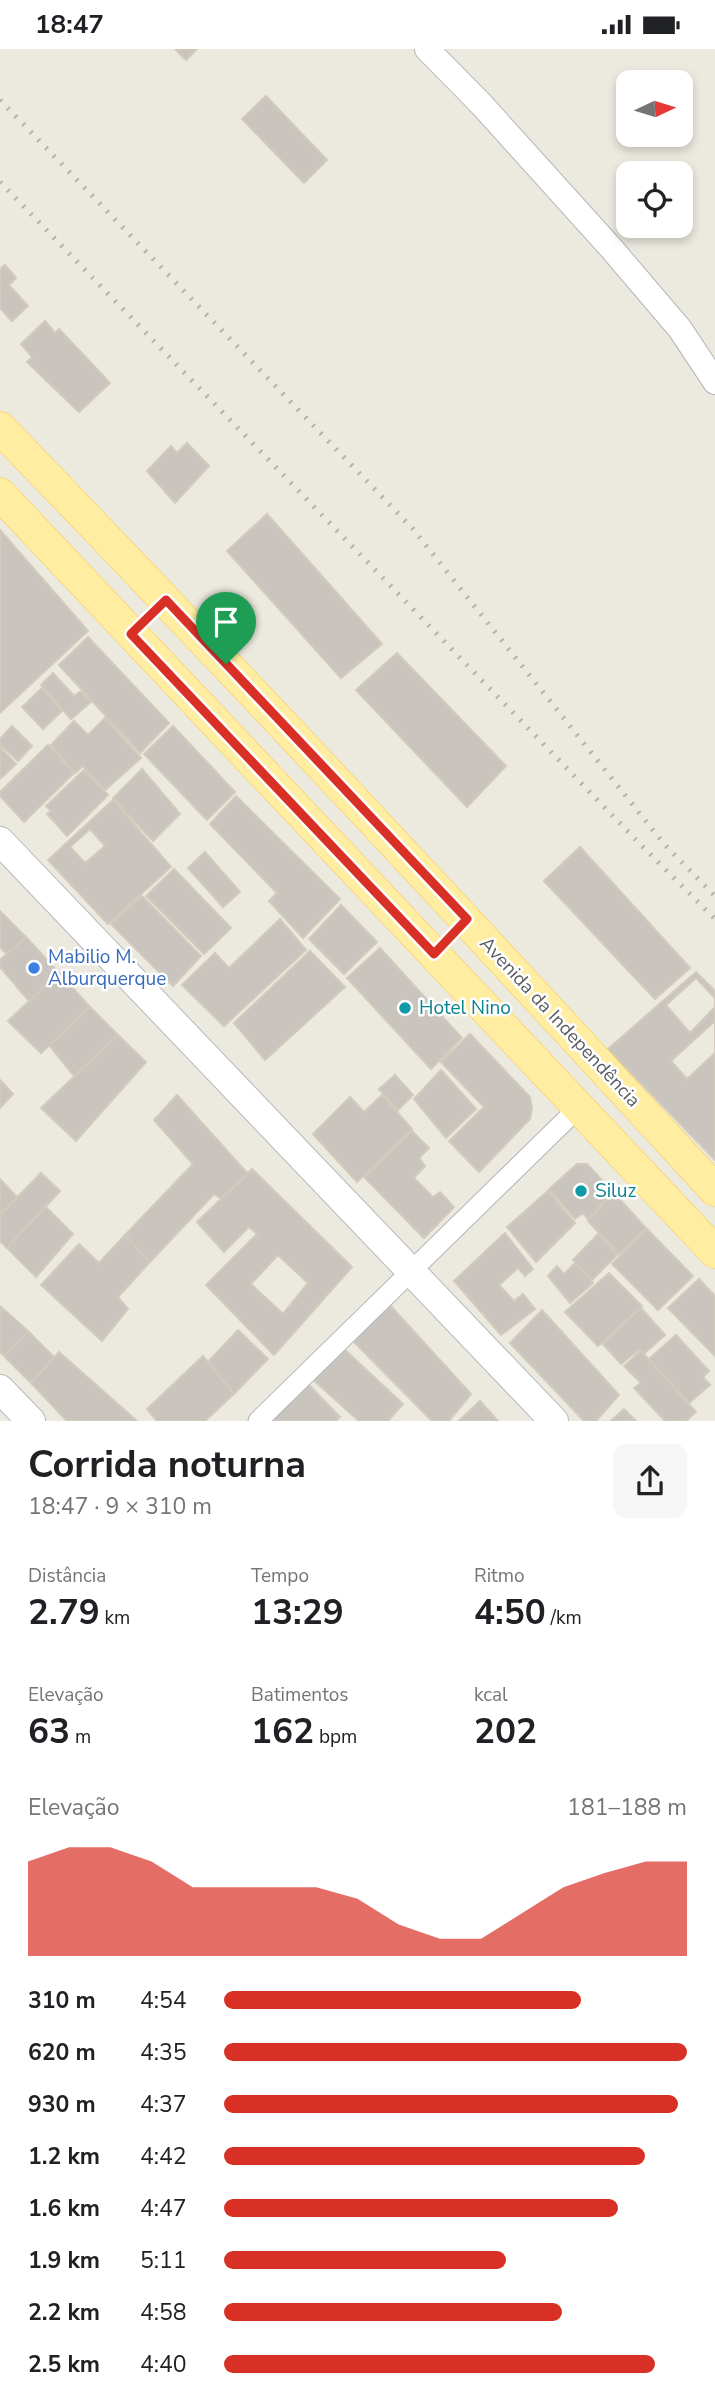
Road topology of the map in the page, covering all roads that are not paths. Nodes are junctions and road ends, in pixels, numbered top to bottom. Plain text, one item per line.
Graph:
1 (427, 49) edge
2 (715, 382) edge
3 (0, 428) edge
4 (0, 494) edge
5 (166, 600) junction
6 (131, 634) junction
7 (0, 841) edge
8 (467, 919) junction
9 (434, 954) junction
10 (578, 1108) junction
11 (715, 1190) edge
12 (715, 1252) edge
13 (411, 1270) junction
14 (0, 1388) edge
15 (32, 1421) edge
16 (258, 1421) edge
17 (554, 1421) edge

1 - 2 street
3 - 5 main road, Avenida da Independência
4 - 6 main road
5 - 6 main road
5 - 8 main road, Avenida da Independência
6 - 9 main road
7 - 13 main road
8 - 9 main road
8 - 11 main road, Avenida da Independência
9 - 10 main road
10 - 12 main road
10 - 13 street
13 - 16 street
13 - 17 main road
14 - 15 main road

